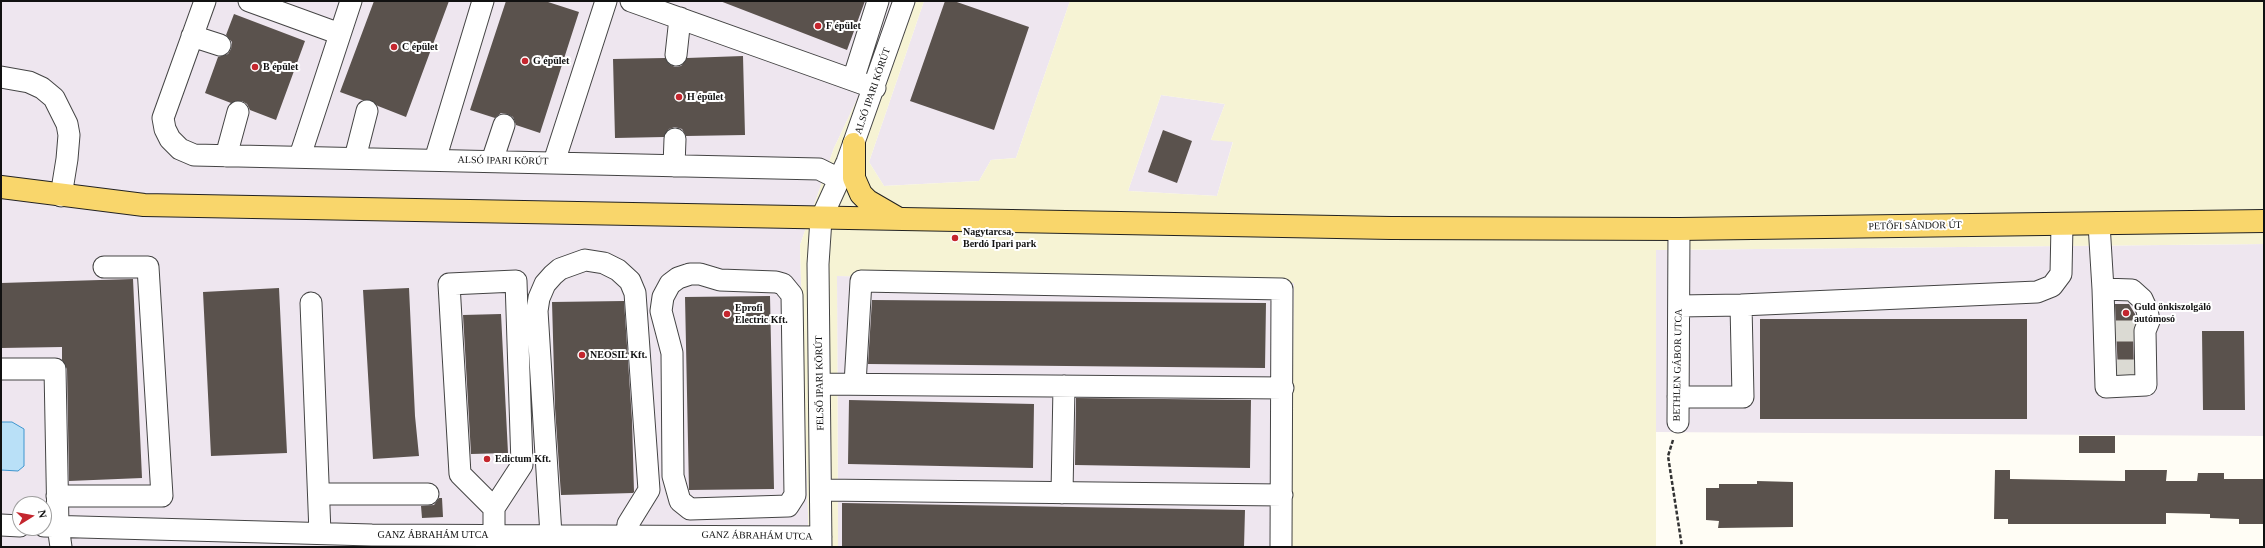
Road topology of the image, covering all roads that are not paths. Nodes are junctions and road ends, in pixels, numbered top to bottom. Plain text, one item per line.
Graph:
1 (205, 1) edge
2 (249, 1) edge
3 (351, 1) edge
4 (483, 1) edge
5 (606, 1) edge
6 (631, 1) edge
7 (878, 1) edge
8 (904, 1) edge
9 (661, 6) edge
10 (680, 18) junction
11 (340, 34) junction
12 (192, 36) junction
13 (220, 45) dead end
14 (676, 55) dead end
15 (1, 77) edge
16 (853, 80) junction
17 (874, 88) junction
18 (367, 111) dead end
19 (238, 112) dead end
20 (504, 125) dead end
21 (675, 139) dead end
22 (854, 144) junction
23 (226, 156) junction
24 (300, 156) junction
25 (355, 158) junction
26 (435, 160) junction
27 (492, 161) junction
28 (554, 162) junction
29 (674, 166) junction
30 (839, 179) junction
31 (1, 187) edge
32 (61, 196) junction
33 (821, 219) junction
34 (902, 220) junction
35 (2264, 221) edge
36 (2099, 224) junction
37 (2062, 225) junction
38 (1679, 229) junction
39 (104, 267) dead end
40 (2103, 289) junction
41 (311, 303) dead end
42 (1741, 305) junction
43 (1679, 306) junction
44 (1, 369) edge
45 (820, 384) junction
46 (854, 384) junction
47 (1064, 386) junction
48 (1283, 388) junction
49 (1678, 397) junction
50 (1678, 422) road end
51 (821, 490) junction
52 (1062, 493) junction
53 (319, 494) junction
54 (428, 494) dead end
55 (1282, 495) junction
56 (57, 496) junction
57 (684, 506) junction
58 (494, 508) junction
59 (783, 508) junction
60 (52, 521) edge
61 (1, 525) edge
62 (12, 526) edge
63 (52, 526) edge
64 (52, 528) edge
65 (320, 533) junction
66 (494, 535) junction
67 (551, 535) junction
68 (782, 536) junction
69 (618, 539) edge
70 (690, 539) edge
71 (372, 541) edge
72 (425, 541) edge
73 (821, 542) edge
74 (61, 547) edge
75 (1281, 547) edge

1 - 12 street
2 - 11 street
3 - 11 street
4 - 26 street
5 - 28 street
6 - 9 street
7 - 16 street
8 - 17 street, ALSÓ IPARI KÖRÚT
9 - 10 street
10 - 14 street
10 - 16 street
11 - 24 street
12 - 13 street
12 - 23 street, ALSÓ IPARI KÖRÚT
15 - 32 street
16 - 17 street
17 - 22 street, ALSÓ IPARI KÖRÚT
18 - 25 street
19 - 23 street
20 - 27 street
21 - 29 street
22 - 30 street, ALSÓ IPARI KÖRÚT
22 - 34 main road
23 - 24 street, ALSÓ IPARI KÖRÚT
24 - 25 street, ALSÓ IPARI KÖRÚT
25 - 26 street, ALSÓ IPARI KÖRÚT
26 - 27 street, ALSÓ IPARI KÖRÚT
27 - 28 street, ALSÓ IPARI KÖRÚT
28 - 29 street, ALSÓ IPARI KÖRÚT
29 - 30 street, ALSÓ IPARI KÖRÚT
30 - 33 street, ALSÓ IPARI KÖRÚT
31 - 32 main road, PETŐFI SÁNDOR ÚT
32 - 33 main road, PETŐFI SÁNDOR ÚT
33 - 34 main road, PETŐFI SÁNDOR ÚT
33 - 45 street, FELSŐ IPARI KÖRÚT
34 - 38 main road, PETŐFI SÁNDOR ÚT
35 - 36 main road, PETŐFI SÁNDOR ÚT
36 - 37 main road, PETŐFI SÁNDOR ÚT
36 - 40 street
37 - 38 main road, PETŐFI SÁNDOR ÚT
37 - 42 street
38 - 43 street, BETHLEN GÁBOR UTCA
39 - 56 street
40 - 40 street
41 - 53 street
42 - 43 street
42 - 49 street
43 - 49 street, BETHLEN GÁBOR UTCA
44 - 56 street
45 - 46 street
45 - 51 street, FELSŐ IPARI KÖRÚT
46 - 47 street
46 - 48 street
47 - 48 street
47 - 52 street
48 - 55 street
49 - 50 street, BETHLEN GÁBOR UTCA
51 - 52 street
51 - 73 street, FELSŐ IPARI KÖRÚT
52 - 55 street
53 - 54 street
53 - 65 street
55 - 75 street
56 - 60 street
57 - 59 street
57 - 59 street
57 - 70 street
58 - 58 street
58 - 66 street
59 - 68 street
61 - 62 street
63 - 65 street, GANZ ÁBRAHÁM UTCA
64 - 74 street
65 - 71 street, GANZ ÁBRAHÁM UTCA
66 - 67 street, GANZ ÁBRAHÁM UTCA
66 - 72 street, GANZ ÁBRAHÁM UTCA
67 - 69 street, GANZ ÁBRAHÁM UTCA
67 - 69 street
68 - 70 street, GANZ ÁBRAHÁM UTCA
68 - 73 street, GANZ ÁBRAHÁM UTCA
69 - 70 street, GANZ ÁBRAHÁM UTCA
71 - 72 street, GANZ ÁBRAHÁM UTCA

